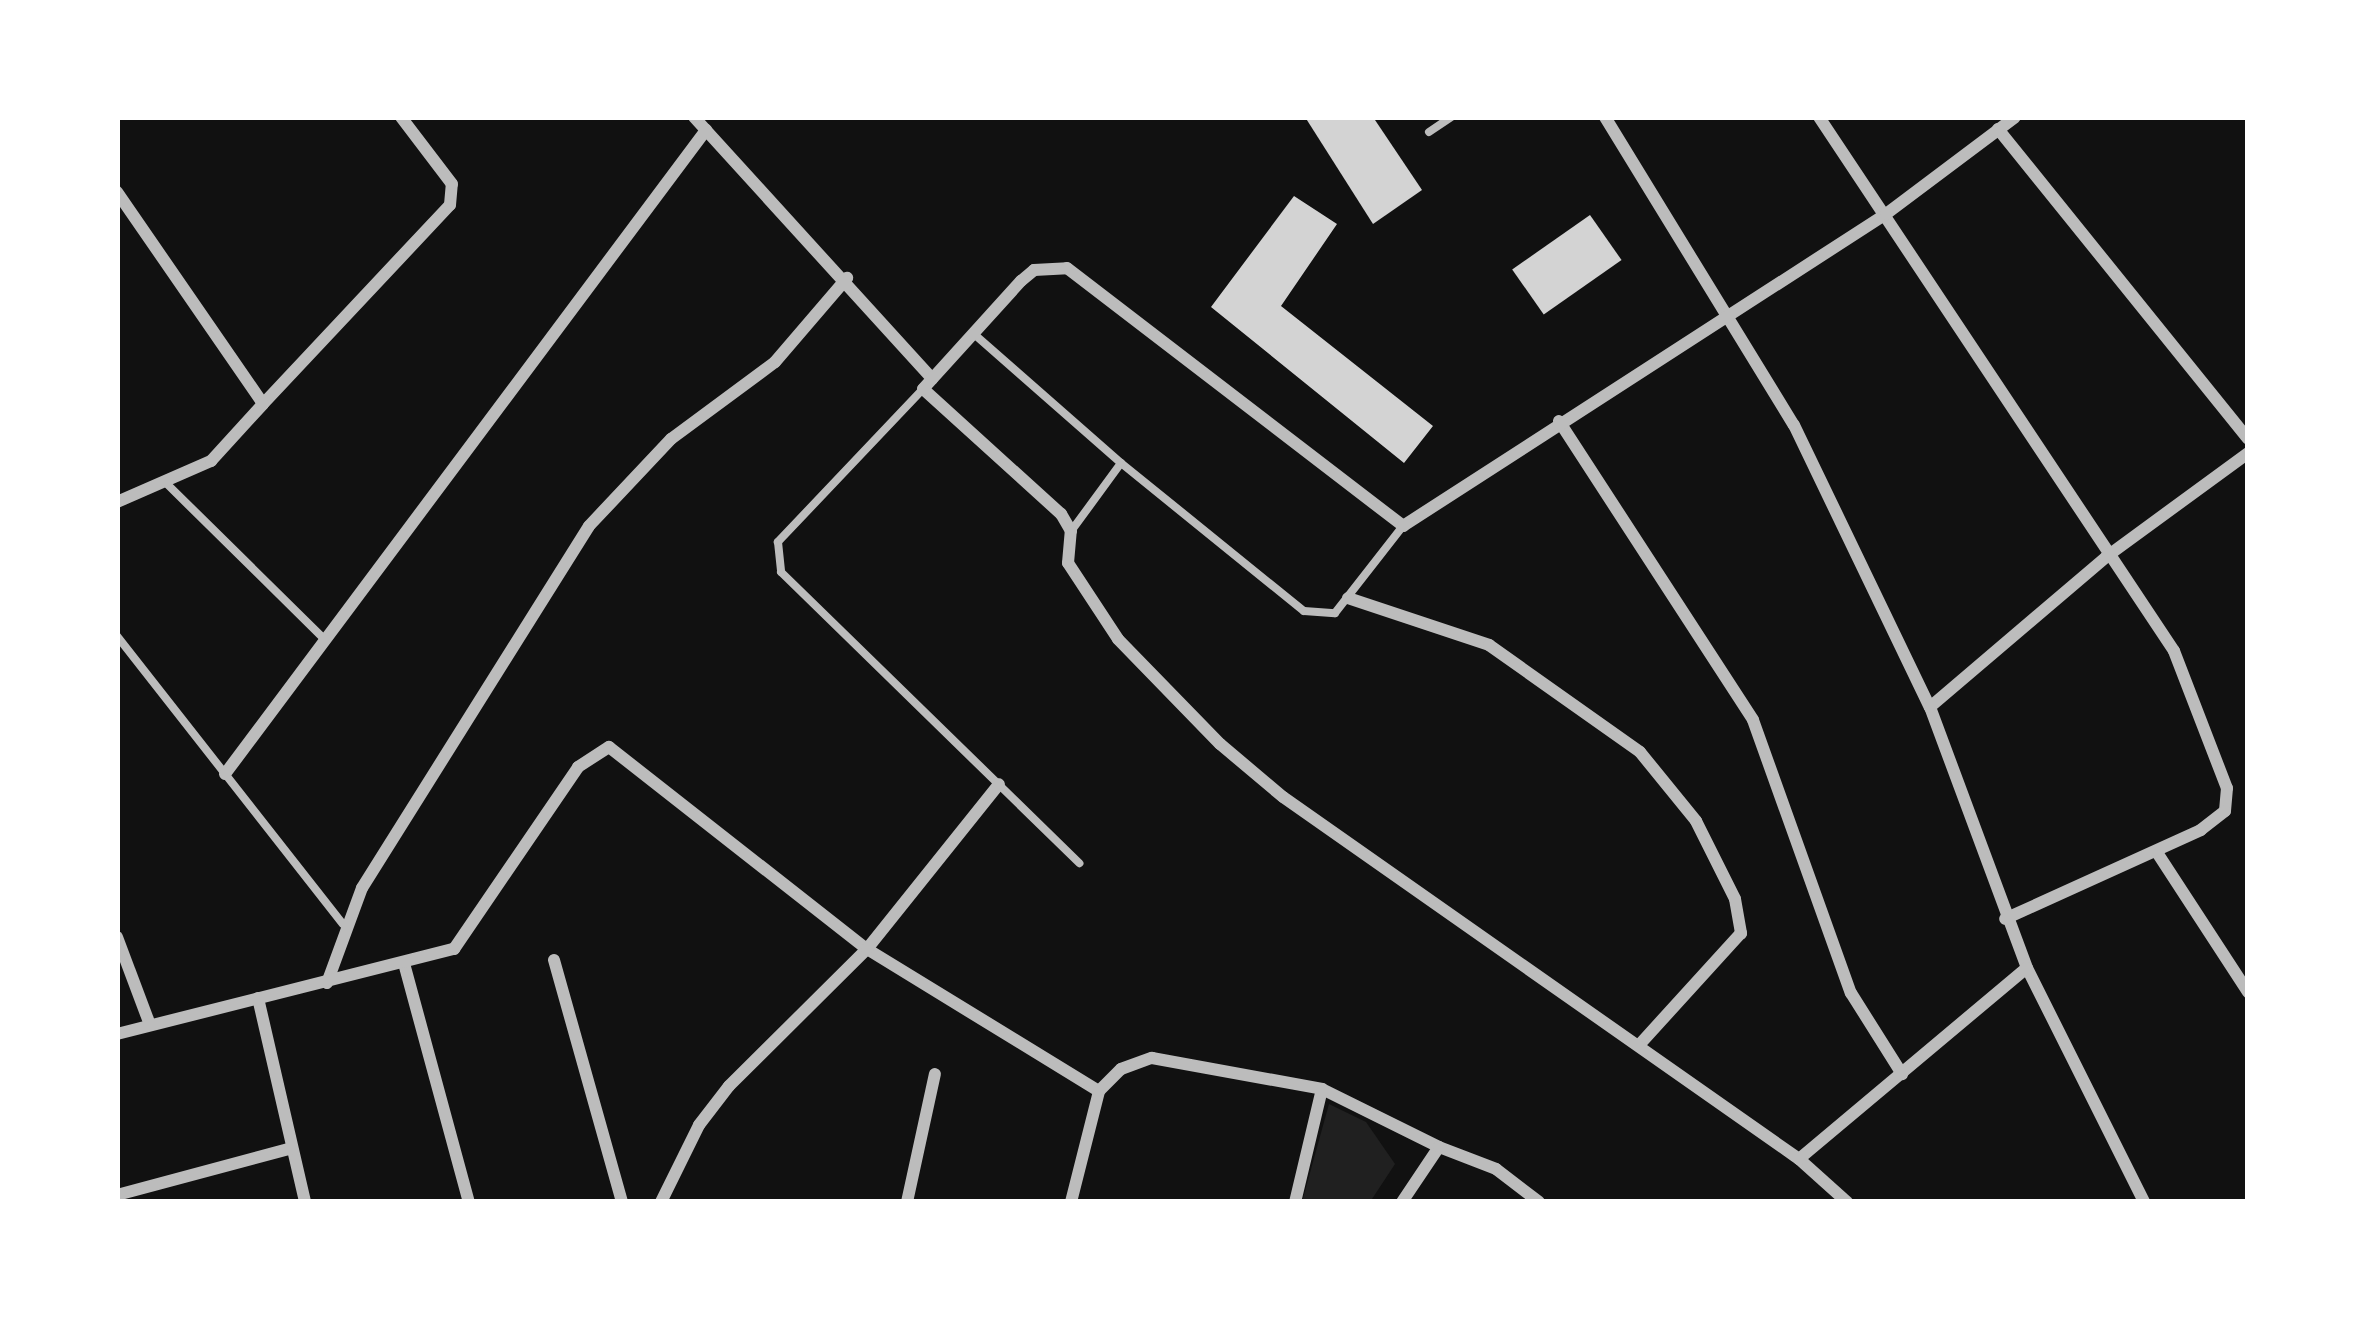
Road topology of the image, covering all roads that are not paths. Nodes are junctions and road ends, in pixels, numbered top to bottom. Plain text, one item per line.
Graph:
1 (401, 117) edge
2 (694, 117) edge
3 (1451, 117) edge
4 (1605, 117) edge
5 (1819, 117) edge
6 (2014, 117) edge
7 (1998, 129) junction
8 (706, 130) junction
9 (1429, 132) dead end
10 (117, 192) edge
11 (1886, 214) junction
12 (847, 278) junction
13 (1728, 310) junction
14 (973, 333) junction
15 (927, 384) junction
16 (263, 404) junction
17 (1559, 421) junction
18 (2248, 440) edge
19 (2248, 453) edge
20 (1121, 463) junction
21 (163, 480) junction
22 (117, 502) edge
23 (1403, 526) junction
24 (1071, 531) junction
25 (2106, 557) junction
26 (1348, 598) junction
27 (117, 636) edge
28 (323, 638) junction
29 (1930, 707) junction
30 (225, 774) junction
31 (999, 784) junction
32 (2158, 854) junction
33 (1079, 862) dead end
34 (2005, 919) junction
35 (343, 924) junction
36 (117, 937) edge
37 (867, 950) junction
38 (554, 960) dead end
39 (405, 967) junction
40 (2027, 968) junction
41 (327, 983) junction
42 (2248, 992) edge
43 (258, 998) junction
44 (150, 1025) junction
45 (117, 1034) edge
46 (1639, 1046) junction
47 (935, 1074) dead end
48 (1902, 1074) junction
49 (1322, 1090) junction
50 (1099, 1091) junction
51 (1439, 1147) junction
52 (292, 1148) junction
53 (1799, 1159) junction
54 (117, 1195) edge
55 (304, 1202) edge
56 (469, 1202) edge
57 (622, 1202) edge
58 (661, 1202) edge
59 (907, 1202) edge
60 (1071, 1202) edge
61 (1294, 1202) edge
62 (1402, 1202) edge
63 (1539, 1202) edge
64 (1847, 1202) edge
65 (2144, 1202) edge

1 - 16 street
2 - 8 street
3 - 9 lane
4 - 13 street
5 - 11 street
6 - 7 street
7 - 11 street
7 - 18 street
8 - 12 street
8 - 28 street
10 - 16 street
11 - 13 street
11 - 25 street
12 - 15 street
12 - 35 street
13 - 17 street
13 - 29 street
14 - 15 street
14 - 20 lane
14 - 23 street
15 - 24 street
15 - 31 lane
16 - 21 street
17 - 23 street
17 - 48 street
19 - 25 street
20 - 24 lane
20 - 26 lane
21 - 22 street
21 - 28 lane
23 - 26 lane
24 - 46 street
25 - 29 street
25 - 32 street
26 - 46 street
27 - 30 lane
28 - 30 street
29 - 34 street
30 - 35 lane
31 - 33 lane
31 - 37 street
32 - 34 street
32 - 42 street
34 - 40 street
35 - 41 street
36 - 44 street
37 - 39 street
37 - 50 street
37 - 58 street
38 - 57 street
39 - 41 street
39 - 56 street
40 - 48 street
40 - 65 street
41 - 43 street
43 - 44 street
43 - 52 street
44 - 45 street
46 - 53 street
47 - 59 street
48 - 53 street
49 - 50 street
49 - 51 street
49 - 61 street
50 - 60 street
51 - 62 street
51 - 63 street
52 - 54 street
52 - 55 street
53 - 64 street

